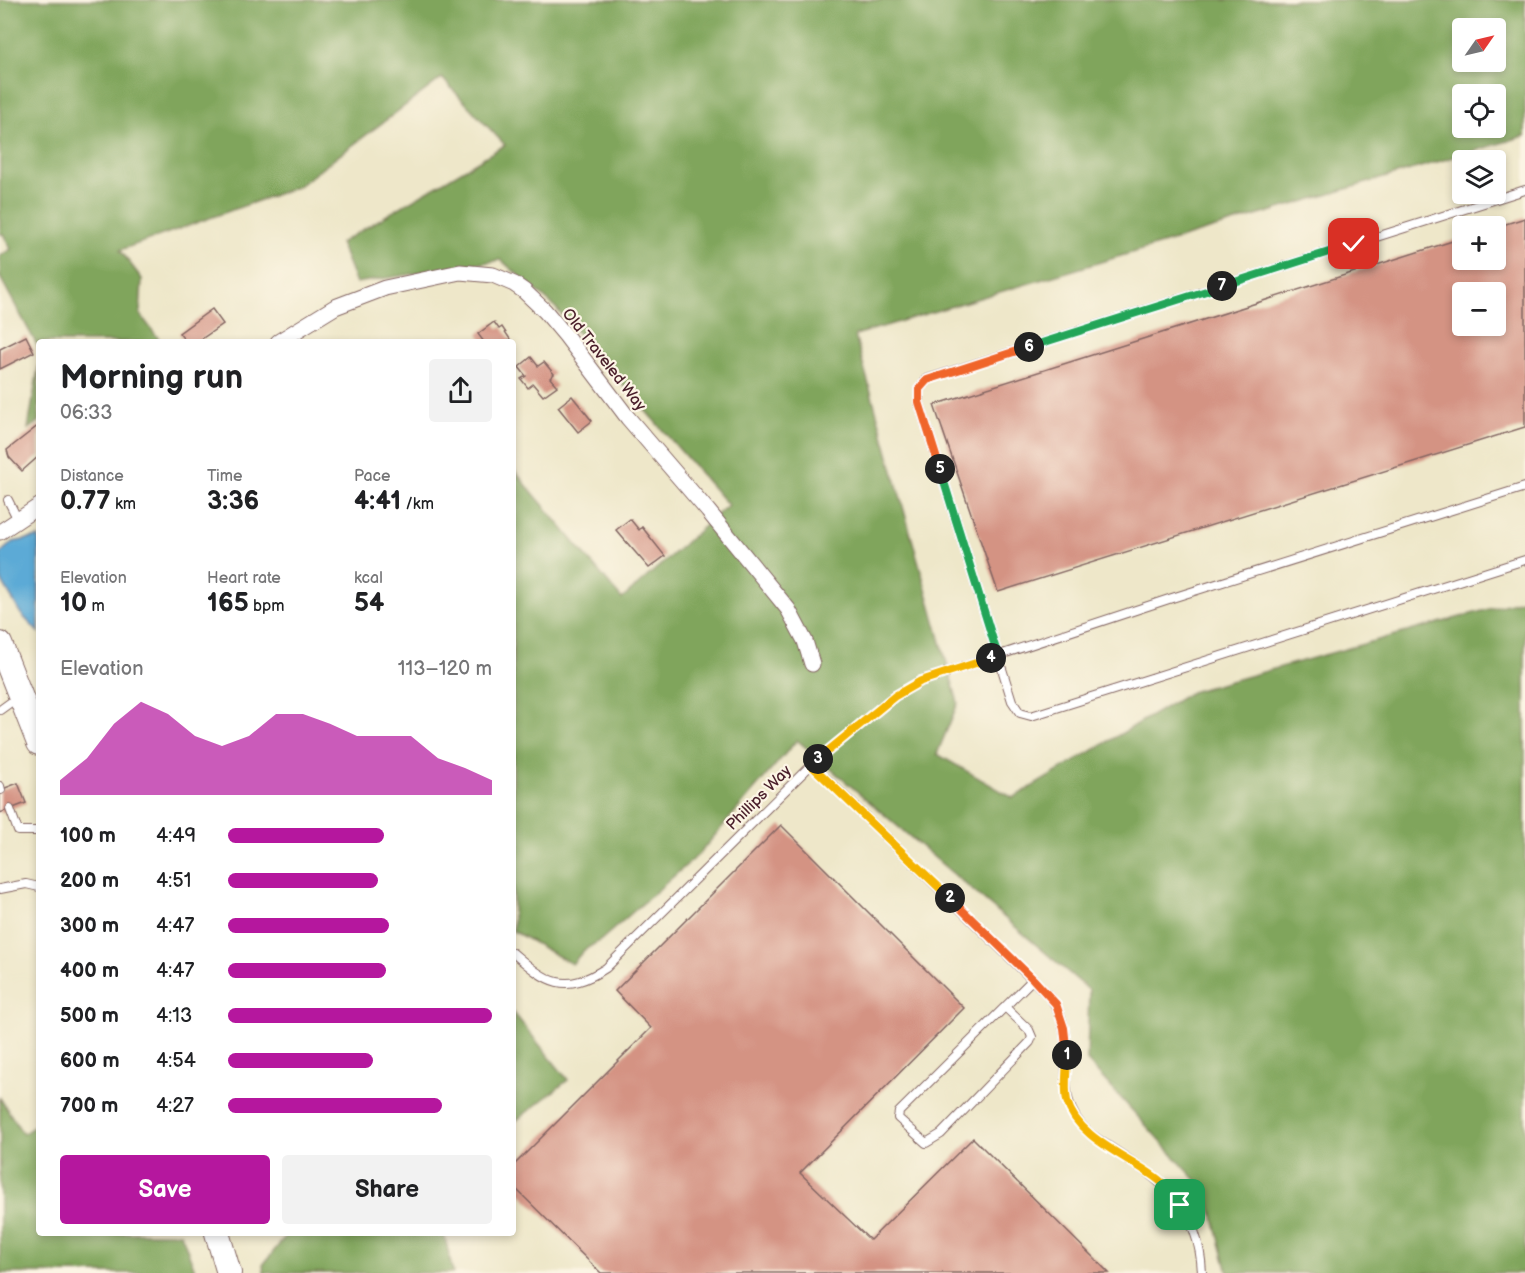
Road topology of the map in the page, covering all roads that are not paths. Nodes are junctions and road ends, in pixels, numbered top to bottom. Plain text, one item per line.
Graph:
1 (1525, 190) edge
2 (282, 339) edge
3 (1525, 487) edge
4 (8, 500) dead end
5 (36, 508) edge
6 (19, 520) junction
7 (0, 532) edge
8 (1525, 560) edge
9 (0, 644) edge
10 (998, 656) junction
11 (812, 664) dead end
12 (26, 702) junction
13 (0, 711) edge
14 (36, 732) edge
15 (811, 765) junction
16 (10, 809) dead end
17 (36, 831) edge
18 (36, 886) edge
19 (0, 889) edge
20 (516, 956) edge
21 (1033, 979) junction
22 (1005, 1007) junction
23 (218, 1236) edge
24 (229, 1273) edge
25 (1202, 1273) edge

1 - 10 lane
2 - 11 street, Old Traveled Way
3 - 10 lane
4 - 6 lane
5 - 6 street
6 - 7 street
8 - 10 lane
9 - 12 main road
10 - 15 lane
12 - 13 lane
12 - 14 main road
15 - 20 lane, Phillips Way
15 - 21 lane, Phillips Way
16 - 17 lane
18 - 19 lane
21 - 22 lane
21 - 25 lane, Phillips Way
22 - 22 lane
23 - 24 main road

